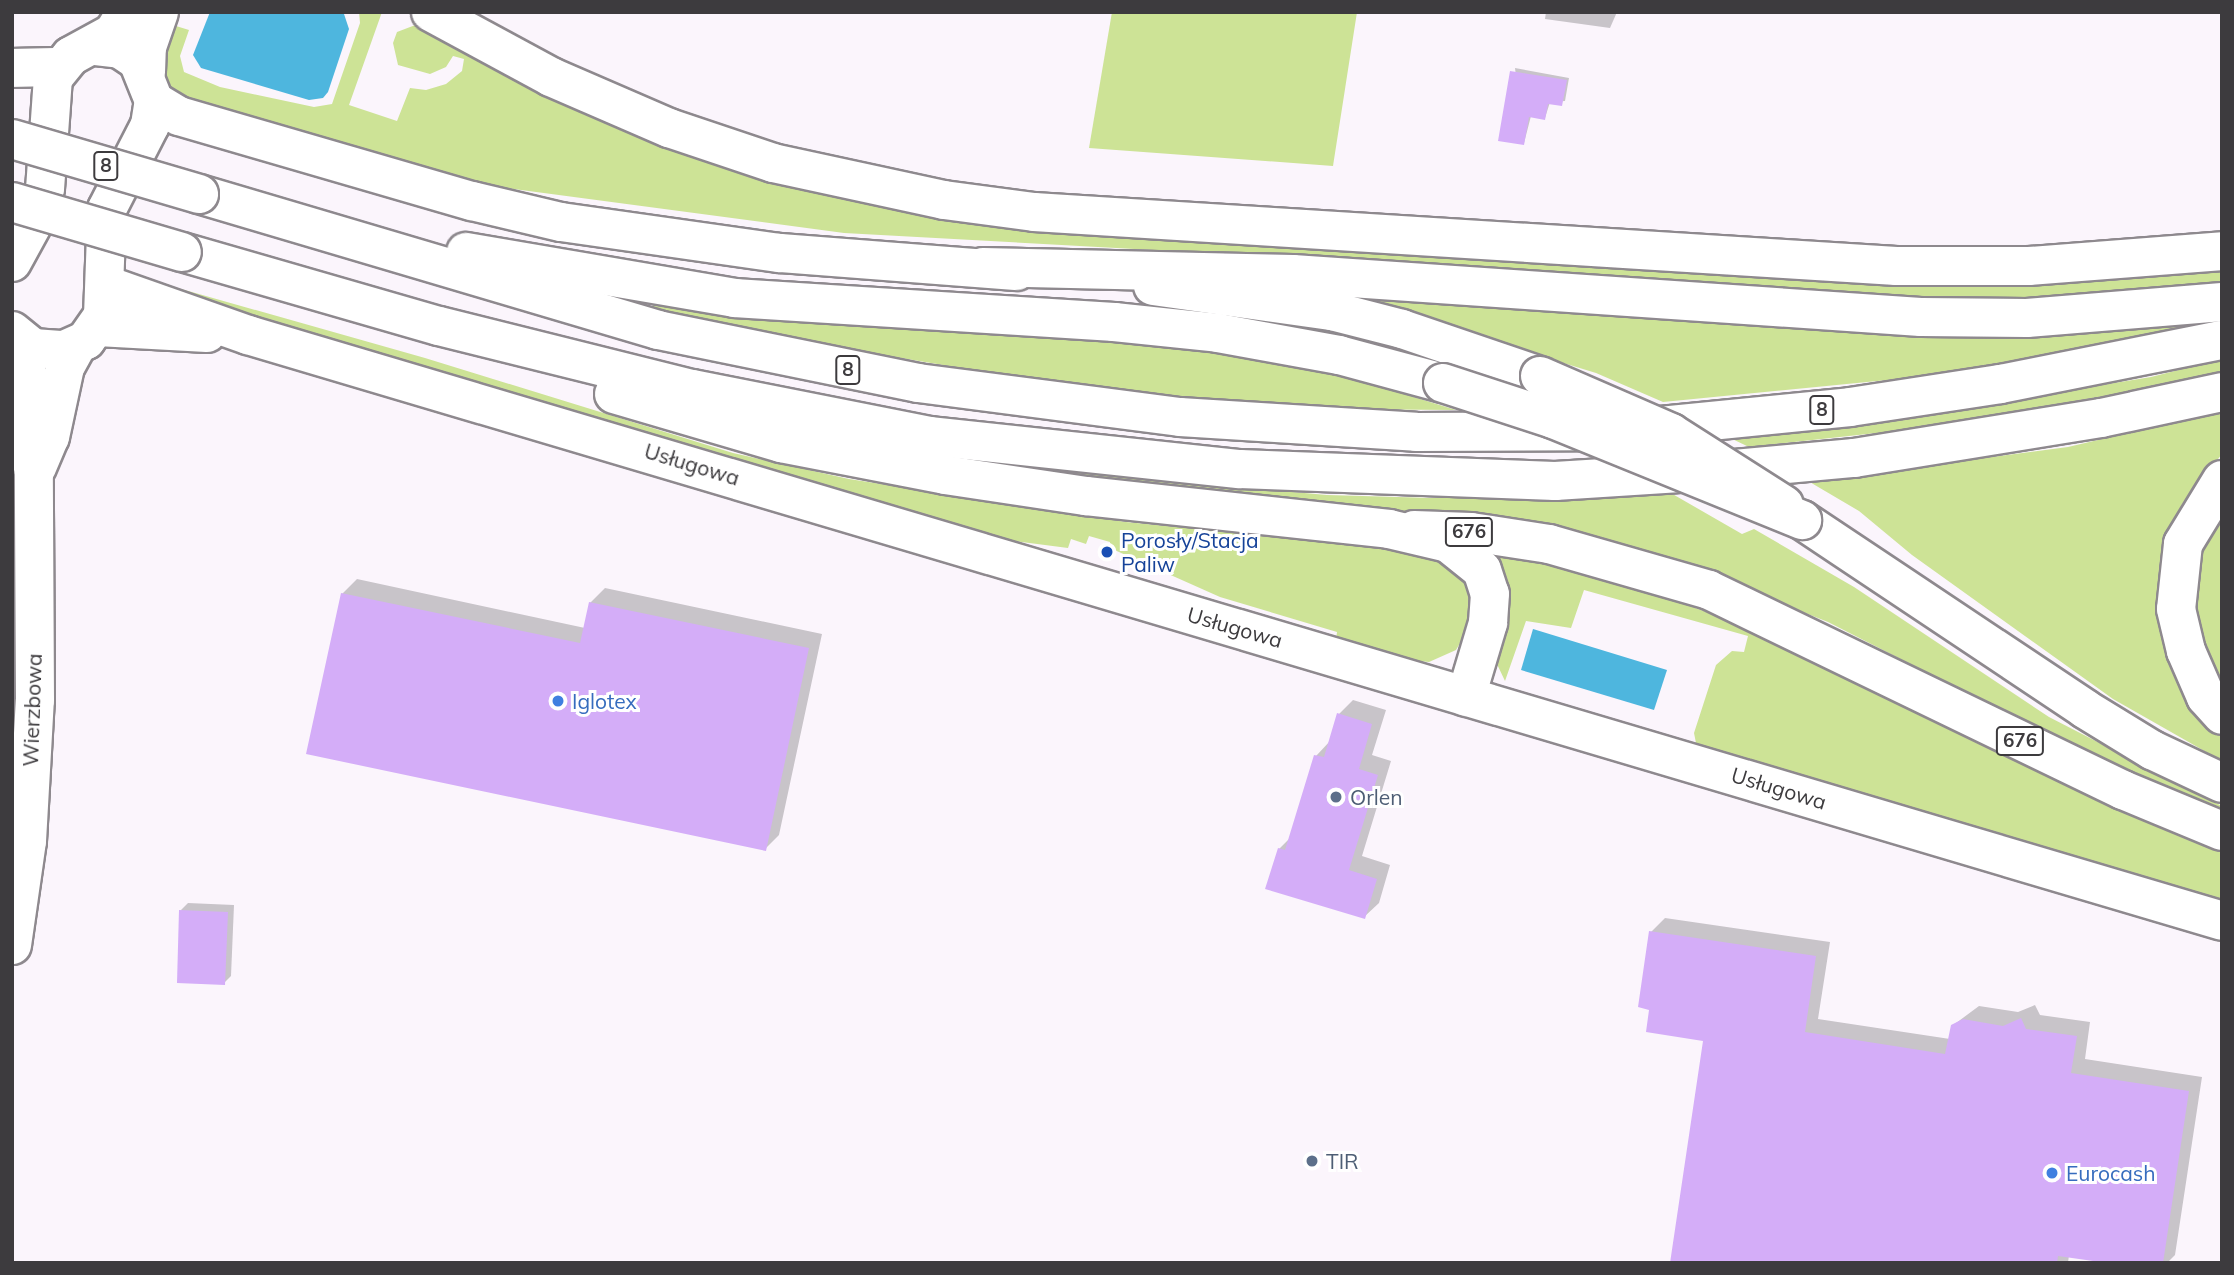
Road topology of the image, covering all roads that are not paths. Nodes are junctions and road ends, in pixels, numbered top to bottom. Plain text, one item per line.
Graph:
1 (126, 12) edge
2 (159, 12) edge
3 (431, 12) edge
4 (96, 46) junction
5 (58, 67) junction
6 (12, 68) edge
7 (150, 87) junction
8 (12, 139) edge
9 (12, 201) edge
10 (295, 221) junction
11 (2222, 251) edge
12 (15, 253) edge
13 (983, 267) junction
14 (106, 285) junction
15 (2222, 302) edge
16 (439, 326) junction
17 (248, 335) junction
18 (16, 336) edge
19 (87, 337) junction
20 (2222, 340) edge
21 (2222, 392) edge
22 (34, 473) junction
23 (2222, 480) edge
24 (1801, 520) junction
25 (1389, 529) junction
26 (1466, 697) junction
27 (2222, 715) edge
28 (2222, 783) edge
29 (2222, 831) edge
30 (2222, 921) edge
31 (12, 945) edge

1 - 4 main road
2 - 7 main road, Wierzbowa
3 - 11 main road
4 - 5 main road
4 - 7 main road
5 - 6 main road
5 - 12 main road
7 - 13 main road
7 - 14 main road, Wierzbowa
8 - 10 main road, 8, bridge
9 - 16 main road, 8, bridge
10 - 20 main road, 8
10 - 24 main road, bridge
13 - 15 main road
13 - 24 main road, bridge
14 - 17 main road
14 - 19 main road, Wierzbowa
16 - 21 main road, 8
16 - 25 main road
17 - 19 main road
17 - 26 main road, Usługowa
18 - 19 main road
18 - 22 main road, Wierzbowa
19 - 22 main road, Wierzbowa
22 - 31 main road, Wierzbowa
23 - 27 main road
24 - 28 main road
25 - 26 main road
25 - 29 main road, 676
26 - 30 main road, Usługowa

